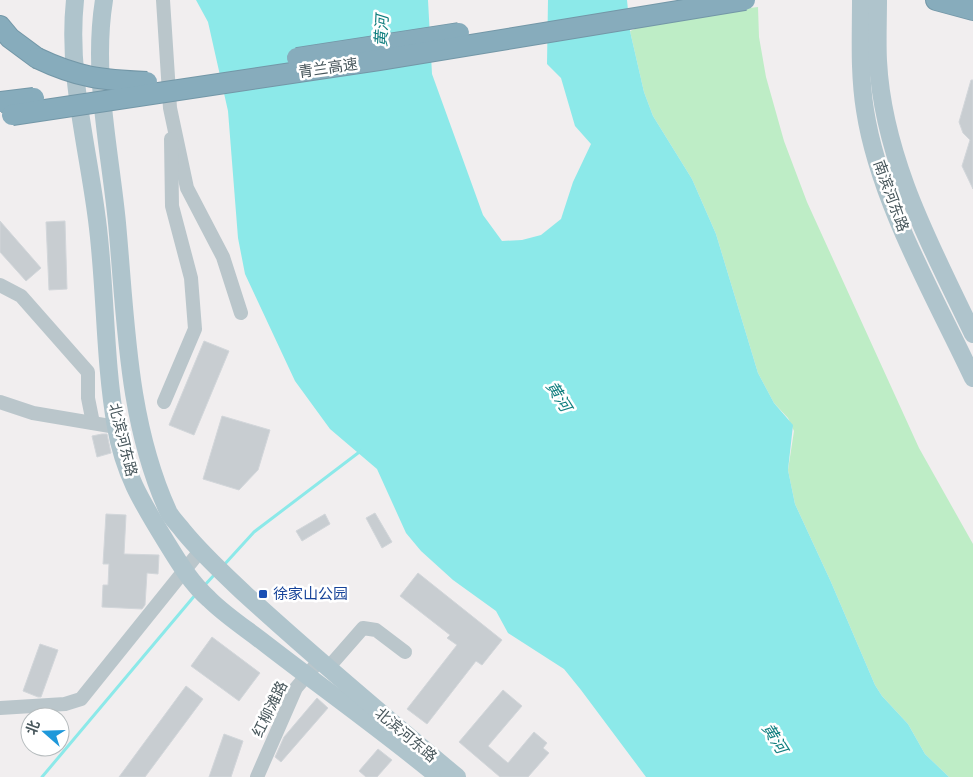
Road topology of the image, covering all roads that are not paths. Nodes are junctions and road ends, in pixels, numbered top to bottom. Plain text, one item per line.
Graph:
1 (70, 0) edge
2 (76, 0) edge
3 (104, 0) edge
4 (163, 0) edge
5 (671, 0) edge
6 (745, 0) edge
7 (861, 0) edge
8 (878, 0) edge
9 (936, 0) edge
10 (973, 10) edge
11 (73, 23) junction
12 (0, 26) edge
13 (148, 82) junction
14 (170, 108) junction
15 (4, 111) edge
16 (0, 285) edge
17 (241, 313) dead end
18 (973, 334) edge
19 (973, 378) edge
20 (76, 398) dead end
21 (0, 402) edge
22 (164, 402) dead end
23 (92, 417) junction
24 (116, 427) junction
25 (206, 557) junction
26 (188, 577) junction
27 (405, 652) dead end
28 (323, 664) junction
29 (306, 676) junction
30 (0, 708) edge
31 (257, 777) edge
32 (439, 777) edge
33 (457, 777) edge

1 - 11 street
2 - 11 main road, 北滨河东路
3 - 25 main road, 北滨河东路
4 - 14 street
5 - 13 highway, 青兰高速, bridge
6 - 15 highway, 青兰高速, bridge
7 - 19 main road, 南滨河东路
8 - 18 main road, 南滨河东路
9 - 10 highway
11 - 24 main road, 北滨河东路
12 - 13 highway, bridge
13 - 15 highway, bridge
14 - 17 street
14 - 22 street
16 - 23 street
20 - 23 street
21 - 23 street
23 - 24 street
24 - 26 main road, 北滨河东路
25 - 26 street
25 - 28 main road, 北滨河东路
26 - 29 main road, 北滨河东路
26 - 30 street
27 - 28 street, 红柳滩路
28 - 29 street, 红柳滩路
28 - 33 main road, 北滨河东路
29 - 31 street, 红柳滩路
29 - 32 main road, 北滨河东路

